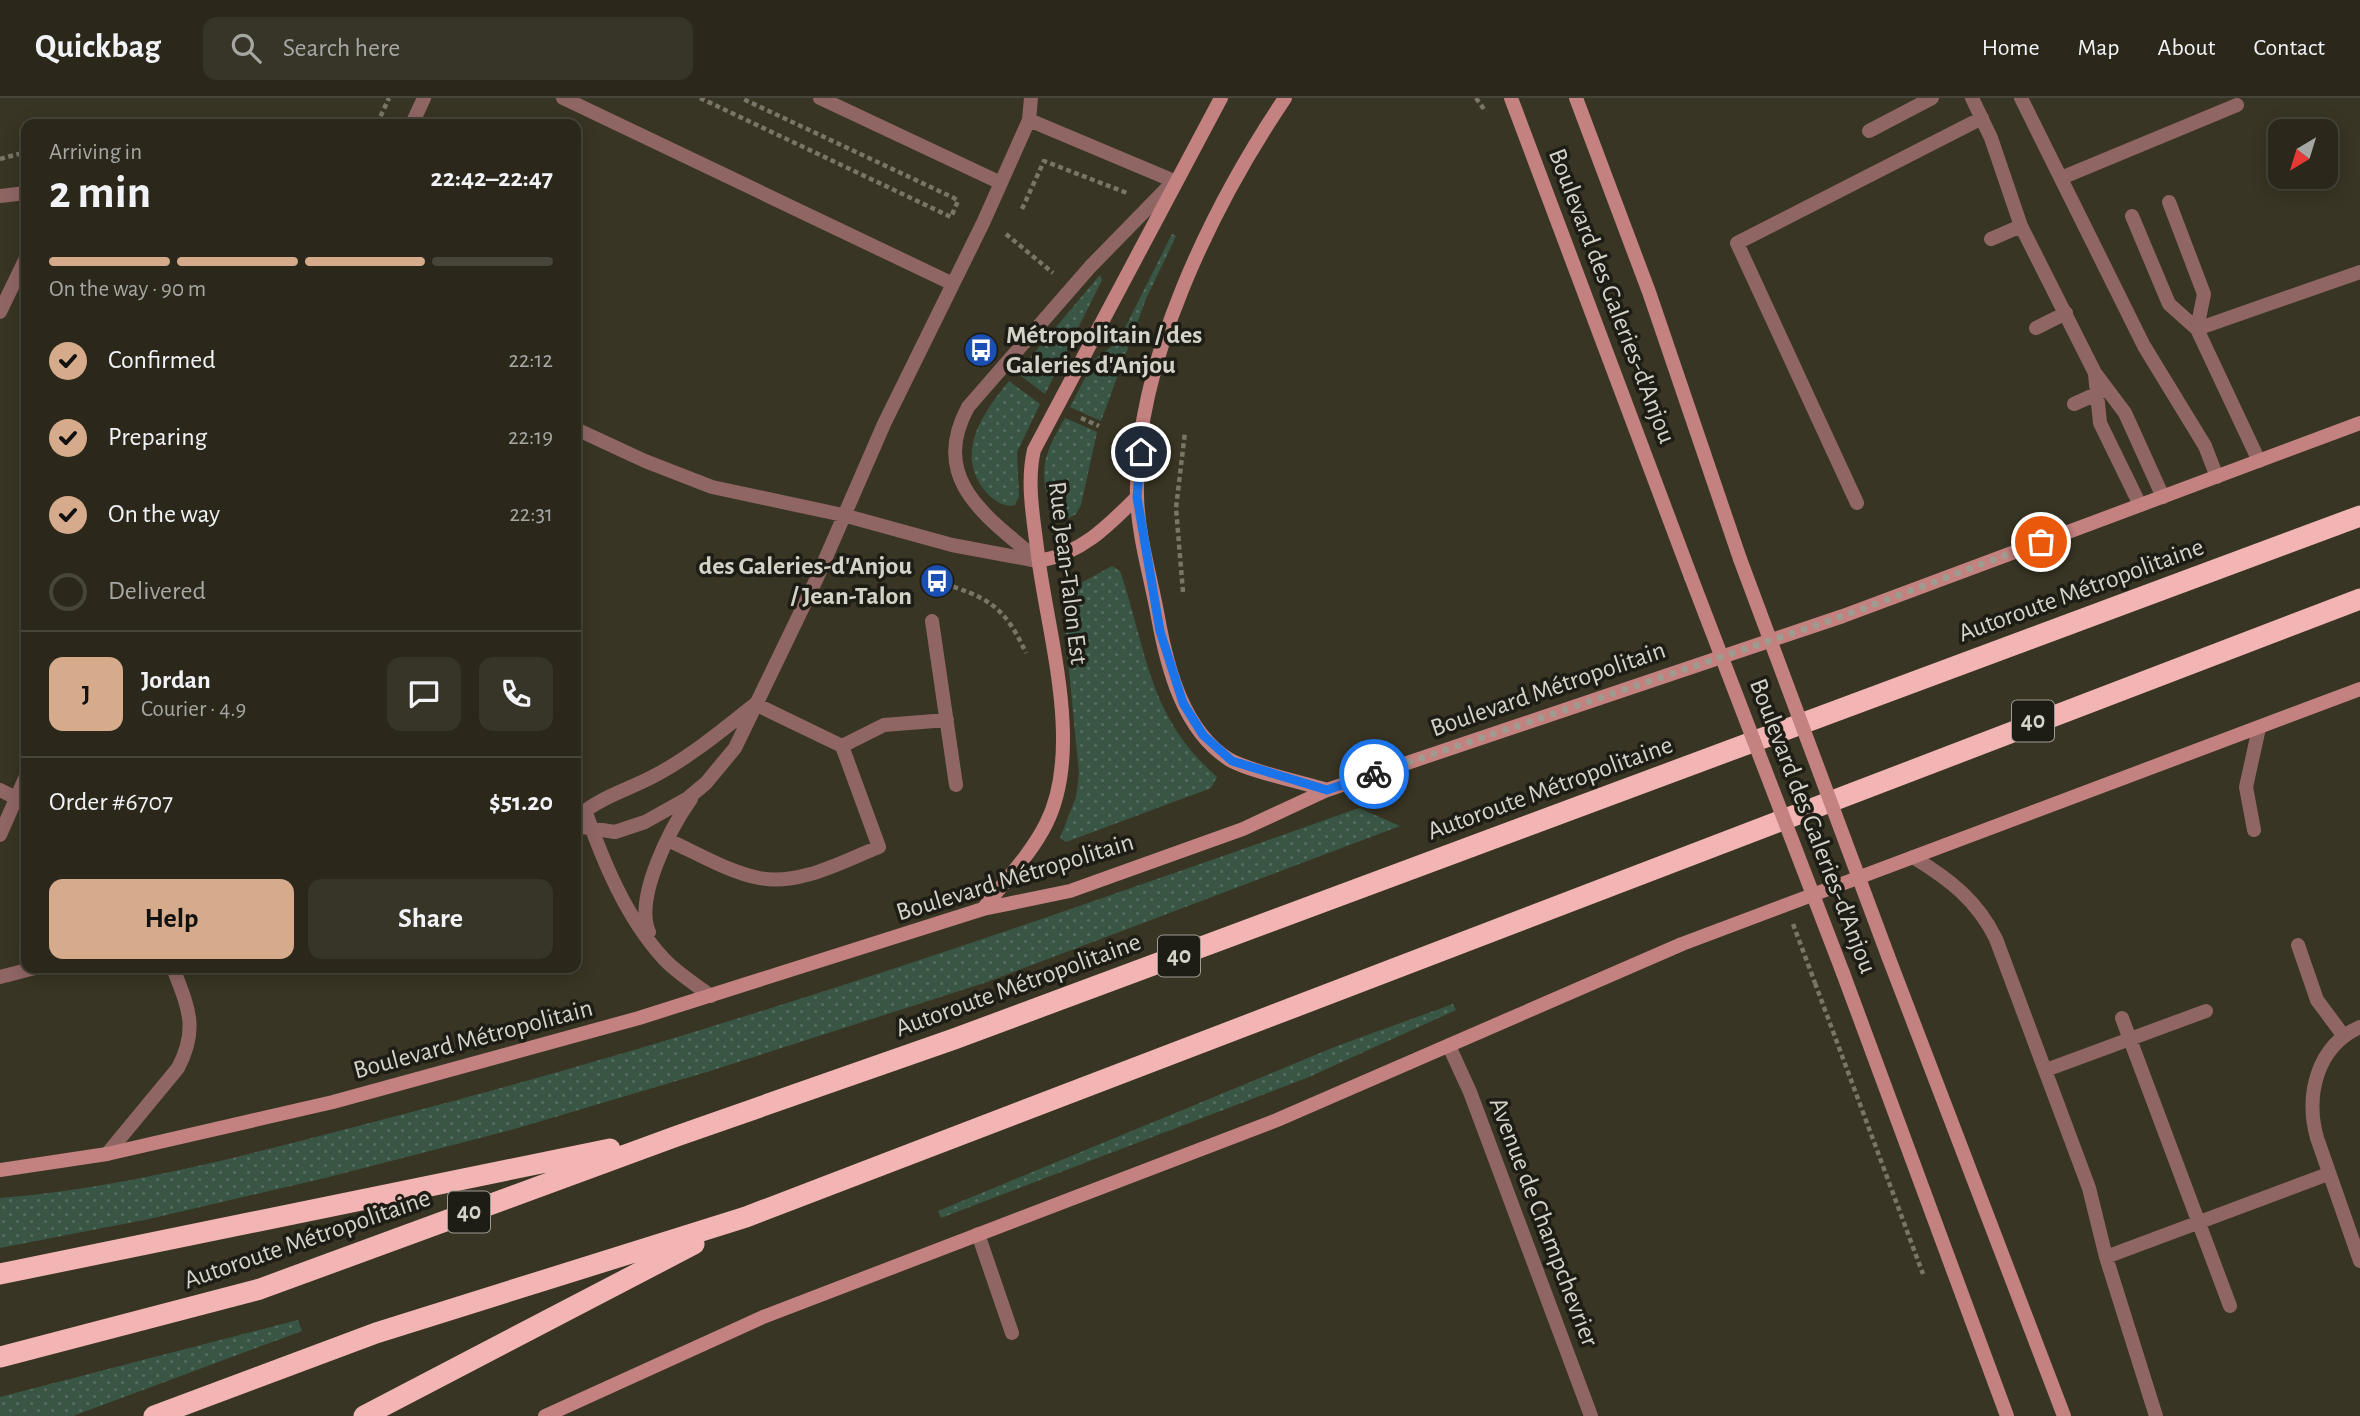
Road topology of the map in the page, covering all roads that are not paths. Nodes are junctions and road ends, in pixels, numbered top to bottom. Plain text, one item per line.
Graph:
1 (424, 98) edge
2 (563, 98) edge
3 (820, 98) edge
4 (1031, 98) edge
5 (1221, 98) edge
6 (1285, 98) edge
7 (1511, 98) edge
8 (1576, 98) edge
9 (1932, 98) edge
10 (1972, 98) edge
11 (2021, 98) edge
12 (2237, 105) dead end
13 (1982, 118) junction
14 (414, 119) edge
15 (1029, 120) junction
16 (1869, 131) dead end
17 (2061, 178) junction
18 (1174, 181) junction
19 (1001, 183) junction
20 (21, 194) edge
21 (0, 196) edge
22 (2169, 202) dead end
23 (2132, 216) dead end
24 (2021, 226) junction
25 (1991, 239) dead end
26 (21, 268) edge
27 (2360, 272) edge
28 (953, 284) junction
29 (0, 312) edge
30 (2066, 313) junction
31 (2036, 328) dead end
32 (2197, 329) junction
33 (2102, 391) junction
34 (2074, 404) dead end
35 (2360, 423) edge
36 (581, 431) edge
37 (2259, 461) junction
38 (2217, 477) junction
39 (1137, 497) junction
40 (2163, 497) junction
41 (1857, 503) dead end
42 (2140, 505) junction
43 (843, 515) junction
44 (2360, 516) edge
45 (1039, 561) junction
46 (2360, 598) edge
47 (932, 621) dead end
48 (2360, 689) edge
49 (755, 704) junction
50 (947, 719) junction
51 (2259, 727) junction
52 (842, 746) junction
53 (956, 785) dead end
54 (21, 787) edge
55 (0, 790) edge
56 (697, 790) junction
57 (1327, 790) junction
58 (16, 798) junction
59 (581, 814) edge
60 (581, 827) edge
61 (592, 830) junction
62 (2253, 830) dead end
63 (0, 835) edge
64 (668, 840) junction
65 (1913, 857) junction
66 (983, 909) junction
67 (2298, 946) dead end
68 (663, 958) junction
69 (21, 972) edge
70 (175, 973) edge
71 (0, 977) edge
72 (711, 996) junction
73 (2206, 1011) dead end
74 (2122, 1018) dead end
75 (2360, 1027) edge
76 (2343, 1035) junction
77 (2130, 1040) junction
78 (1449, 1046) junction
79 (2046, 1070) junction
80 (677, 1136) junction
81 (107, 1154) junction
82 (0, 1170) edge
83 (2328, 1174) junction
84 (746, 1217) junction
85 (2199, 1223) junction
86 (978, 1234) junction
87 (2106, 1257) junction
88 (2360, 1261) edge
89 (0, 1274) edge
90 (2230, 1306) dead end
91 (1012, 1333) dead end
92 (0, 1357) edge
93 (154, 1416) edge
94 (364, 1416) edge
95 (545, 1416) edge
96 (1591, 1416) edge
97 (2007, 1416) edge
98 (2064, 1416) edge
99 (2156, 1416) edge

1 - 14 street
2 - 28 street
3 - 19 street
4 - 15 street
5 - 18 main road, Rue Jean-Talon Est
6 - 39 main road
7 - 97 main road, Boulevard des Galeries-d'Anjou, bridge
8 - 98 main road, Boulevard des Galeries-d'Anjou, bridge
9 - 16 street
10 - 13 street
11 - 17 street
12 - 17 street
13 - 24 street
13 - 41 street
15 - 18 street
15 - 19 street
17 - 38 street
18 - 45 main road, Rue Jean-Talon Est
18 - 45 street
19 - 28 street
20 - 21 street
22 - 32 street
23 - 32 street
24 - 25 street
24 - 30 street
26 - 29 street
27 - 32 street
28 - 43 street
30 - 31 street
30 - 33 street
32 - 37 street
33 - 34 street
33 - 40 street
33 - 42 street
35 - 37 main road, Boulevard Métropolitain
36 - 43 street
37 - 38 main road, Boulevard Métropolitain
38 - 40 main road, Boulevard Métropolitain
39 - 45 main road
39 - 57 main road
40 - 42 main road, Boulevard Métropolitain
42 - 57 main road, Boulevard Métropolitain
43 - 45 street
43 - 49 street
44 - 80 highway, Autoroute Métropolitaine / 40
45 - 66 main road, Rue Jean-Talon Est
46 - 84 highway, 40
47 - 50 street
48 - 51 main road
49 - 52 street
49 - 56 street
49 - 59 street
50 - 52 street
50 - 53 street
51 - 62 street
51 - 65 main road
52 - 64 street
54 - 58 street
55 - 58 street
56 - 61 street
56 - 64 street
57 - 66 main road, Boulevard Métropolitain
58 - 63 street
59 - 61 street
60 - 61 street
61 - 68 street
64 - 68 street
65 - 78 main road
65 - 79 street
66 - 72 main road, Boulevard Métropolitain
67 - 76 street
68 - 72 street
69 - 71 street
70 - 81 street
72 - 81 main road, Boulevard Métropolitain
73 - 77 street
74 - 77 street
75 - 76 street
76 - 83 street
77 - 79 street
77 - 85 street
78 - 86 main road
78 - 96 street, Avenue de Champchevrier
79 - 87 street
80 - 89 highway
80 - 92 highway, Autoroute Métropolitaine / 40
81 - 82 main road, Boulevard Métropolitain
83 - 85 street
83 - 88 street
84 - 93 highway
84 - 94 highway
85 - 87 street
85 - 90 street
86 - 91 street
86 - 95 main road
87 - 99 street

